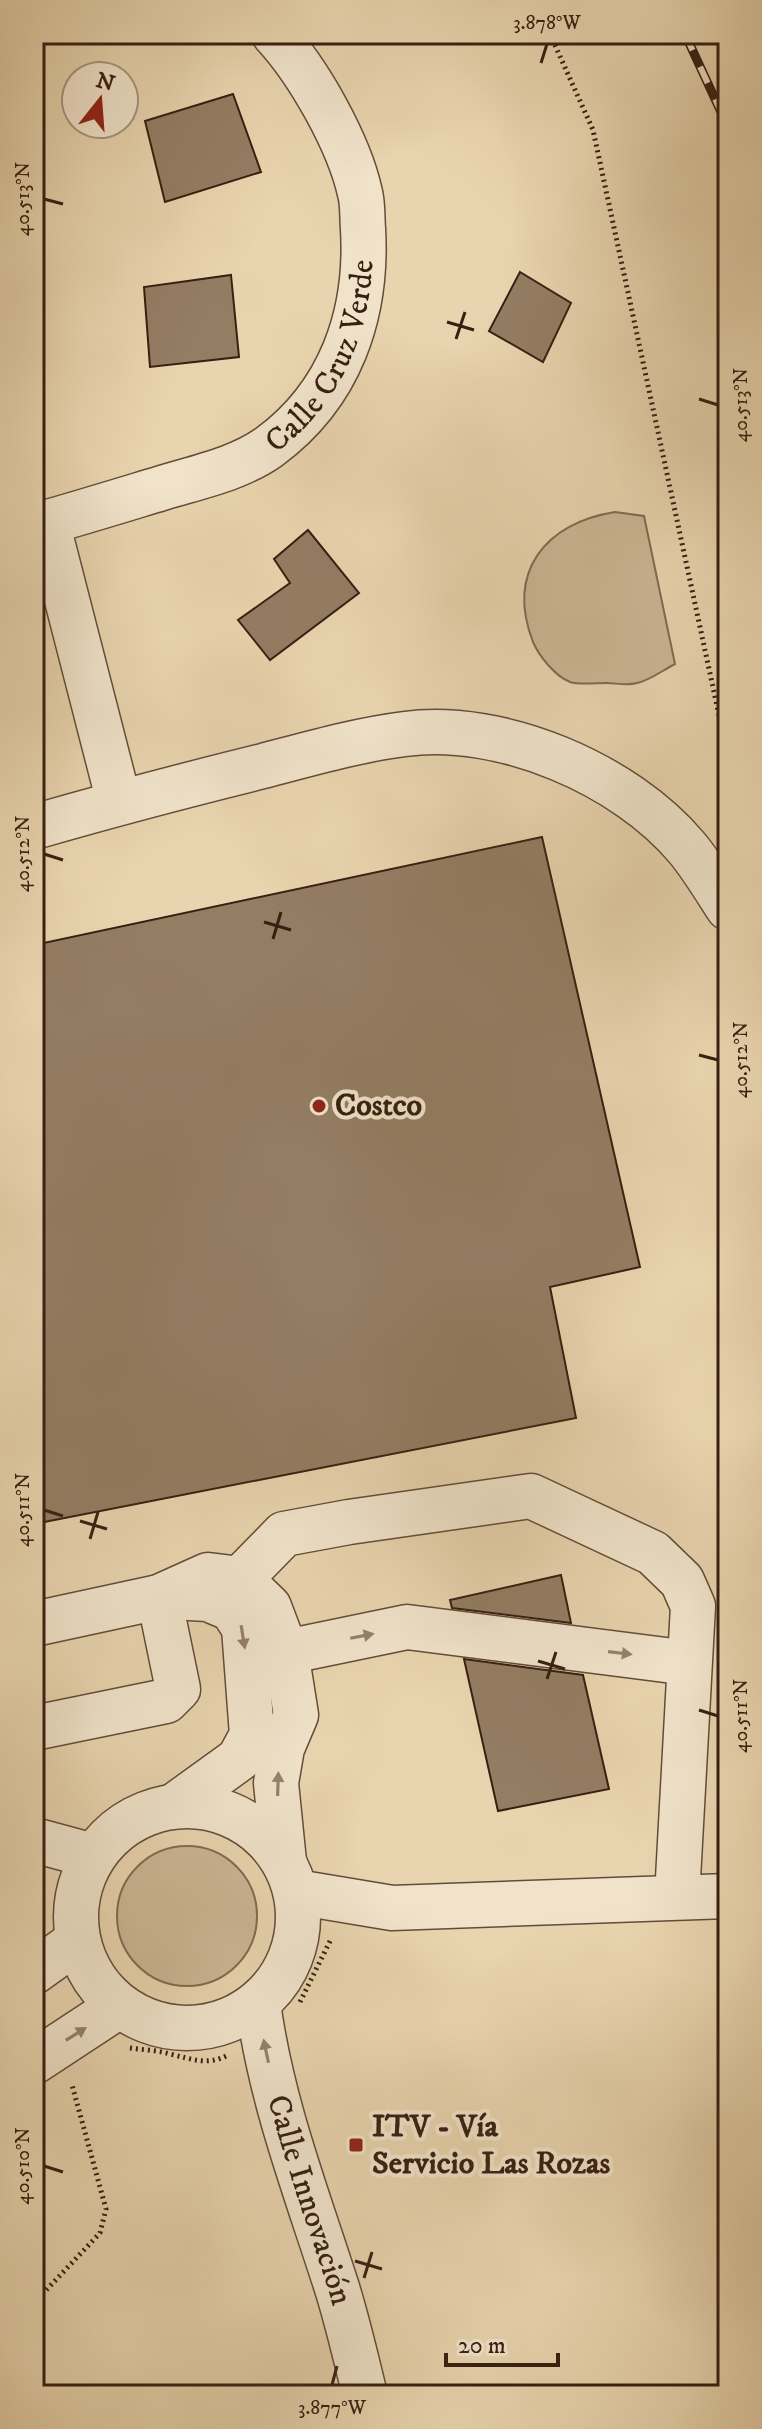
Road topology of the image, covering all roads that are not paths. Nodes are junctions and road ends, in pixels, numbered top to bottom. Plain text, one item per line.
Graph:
1 (274, 34) edge
2 (41, 524) edge
3 (119, 802) junction
4 (34, 827) edge
5 (728, 908) edge
6 (240, 1579) junction
7 (159, 1597) junction
8 (34, 1624) edge
9 (286, 1652) junction
10 (689, 1663) junction
11 (34, 1728) edge
12 (174, 1806) junction
13 (34, 1840) edge
14 (93, 1856) junction
15 (728, 1896) edge
16 (677, 1897) junction
17 (302, 1907) junction
18 (77, 1941) junction
19 (34, 1972) edge
20 (278, 2004) junction
21 (122, 2027) junction
22 (34, 2062) edge
23 (365, 2395) edge

1 - 2 street, Calle Cruz Verde
2 - 3 street
3 - 4 street
3 - 5 street
6 - 7 street
6 - 9 street
6 - 10 street
7 - 8 street
7 - 11 street
7 -> 12 street
9 -> 10 street
17 -> 9 street
10 - 16 street
12 - 14 street
12 - 17 street
13 - 14 street
14 - 18 street
15 - 16 street
16 - 17 street
17 - 20 street
18 - 19 street
18 - 21 street
20 - 21 street
23 -> 20 street, Calle Innovación
22 -> 21 street

